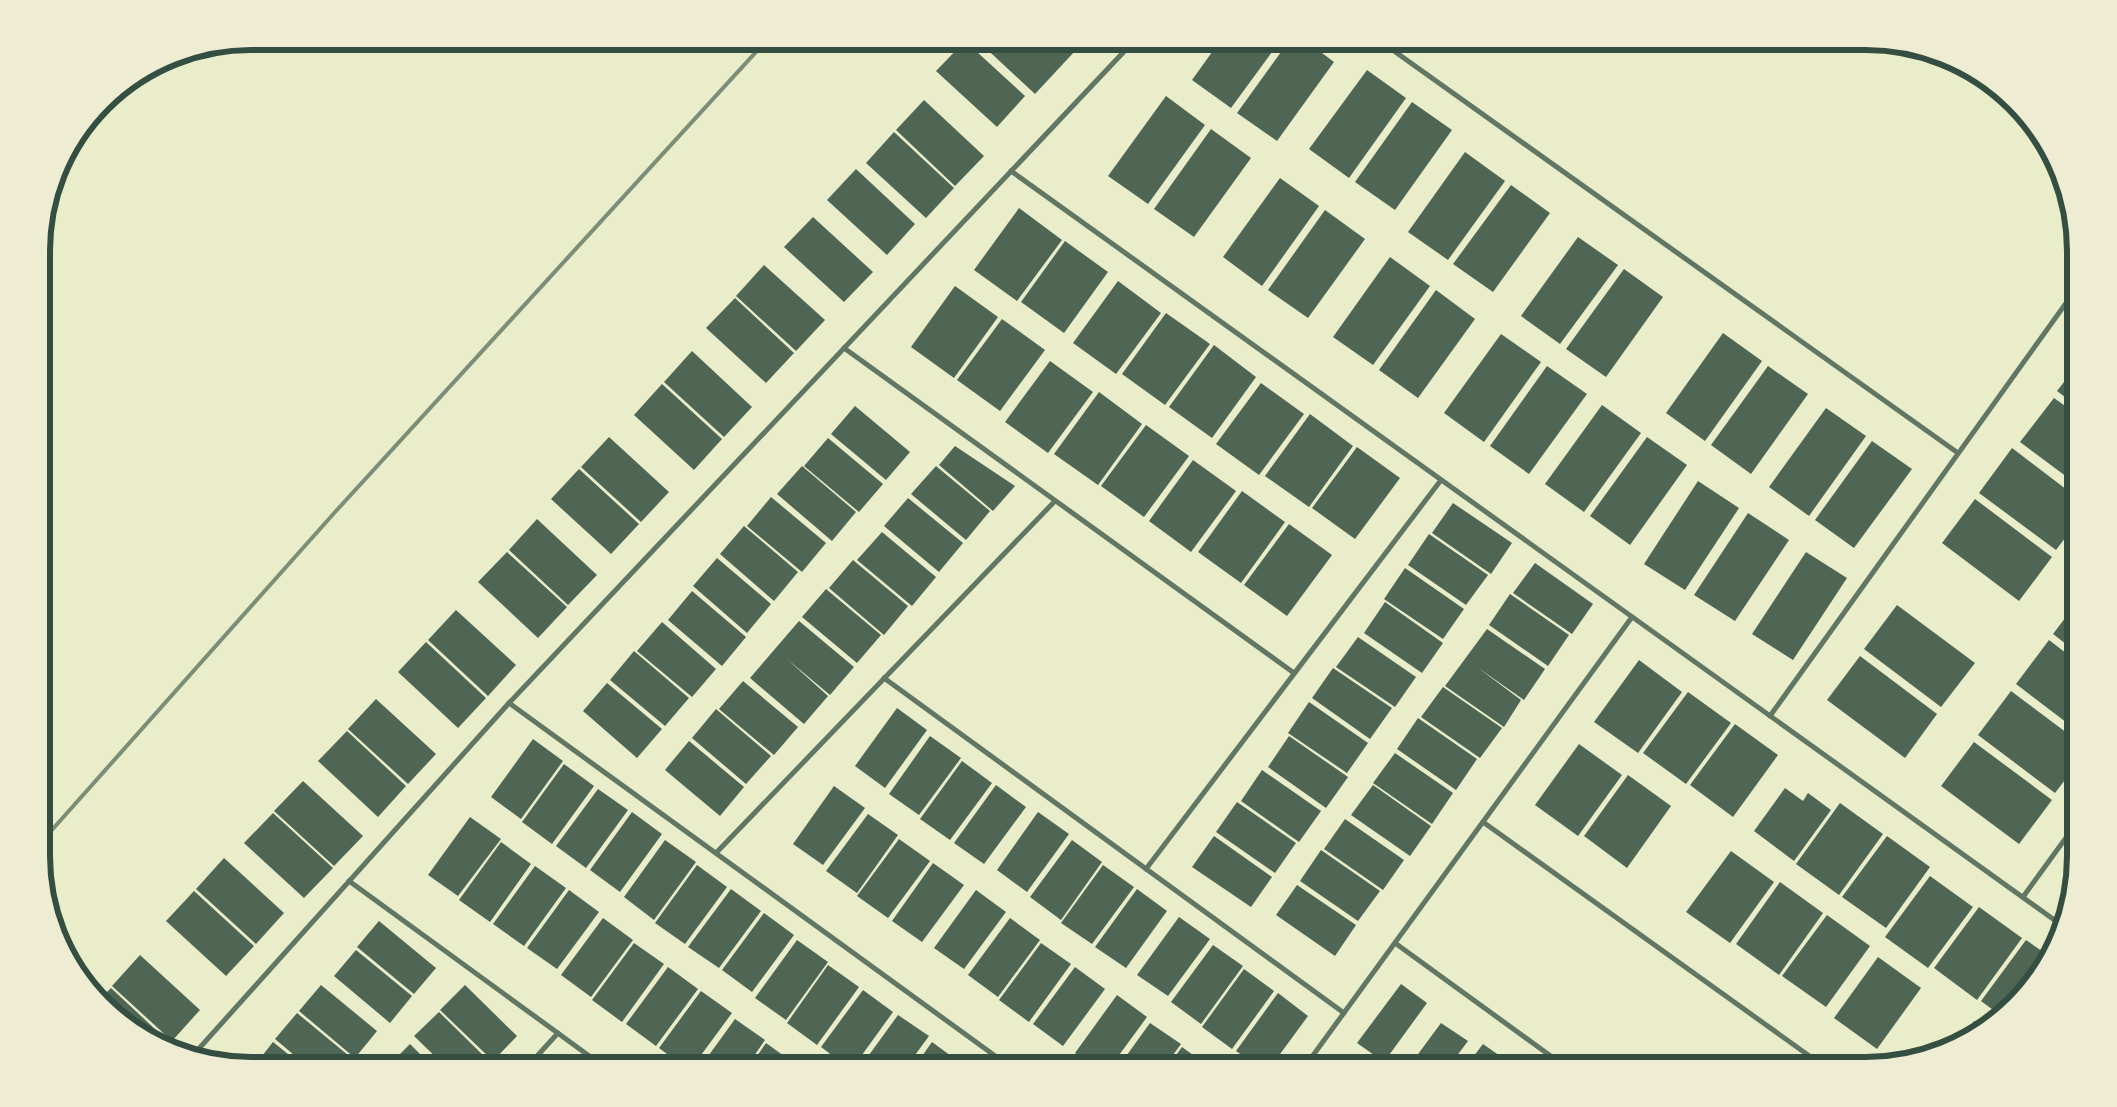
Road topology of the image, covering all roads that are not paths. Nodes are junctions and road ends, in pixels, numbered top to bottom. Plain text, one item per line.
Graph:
1 (1125, 50) edge
2 (1393, 50) edge
3 (1011, 171) junction
4 (2067, 302) edge
5 (844, 348) junction
6 (1958, 453) junction
7 (1441, 480) junction
8 (1055, 501) junction
9 (1632, 617) junction
10 (1294, 674) junction
11 (884, 678) junction
12 (509, 702) junction
13 (1770, 716) junction
14 (1483, 822) junction
15 (2067, 837) edge
16 (716, 853) junction
17 (1146, 869) junction
18 (349, 881) junction
19 (2023, 898) junction
20 (2056, 921) edge
21 (1395, 943) junction
22 (1344, 1013) junction
23 (558, 1033) junction
24 (198, 1050) edge
25 (536, 1057) edge
26 (591, 1057) edge
27 (997, 1057) edge
28 (1312, 1057) edge
29 (1552, 1057) edge
30 (1811, 1057) edge

1 - 3 street
2 - 6 street
3 - 5 street
3 - 7 street
4 - 6 street
5 - 8 street
5 - 12 street
6 - 13 street
7 - 9 street
7 - 10 street
8 - 10 street
8 - 11 street
9 - 13 street
9 - 14 street
10 - 17 street
11 - 16 street
11 - 17 street
12 - 16 street
12 - 18 street
13 - 19 street
14 - 21 street
14 - 30 street
15 - 19 street
16 - 27 street
17 - 22 street
18 - 23 street
18 - 24 street
19 - 20 street
21 - 22 street
21 - 29 street
22 - 28 street
23 - 25 street
23 - 26 street

